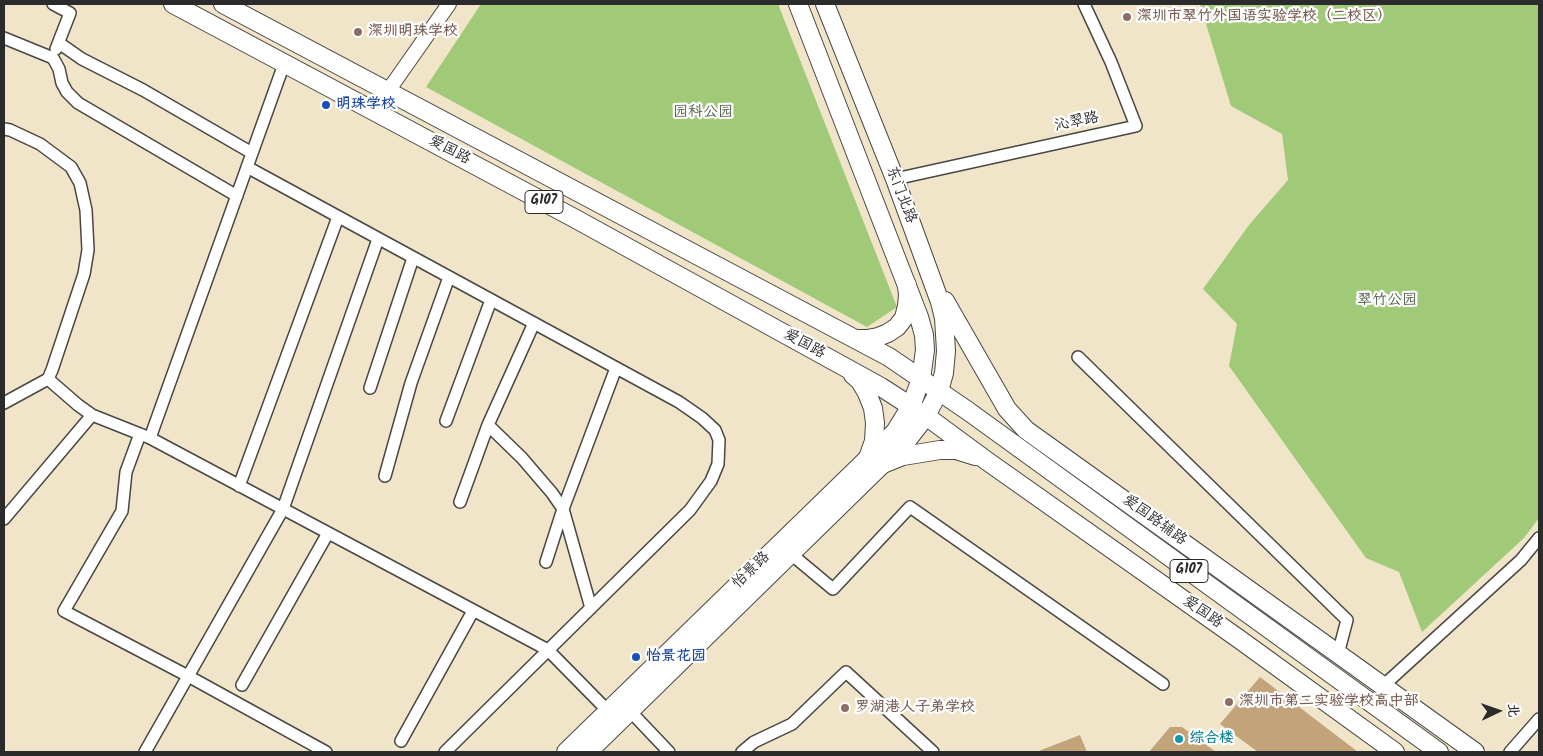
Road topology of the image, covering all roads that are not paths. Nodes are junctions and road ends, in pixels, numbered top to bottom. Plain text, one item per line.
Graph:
1 (53, 4) edge
2 (173, 4) edge
3 (223, 4) edge
4 (449, 4) edge
5 (798, 4) edge
6 (825, 4) edge
7 (1084, 4) edge
8 (4, 38) edge
9 (59, 43) junction
10 (53, 58) junction
11 (284, 64) junction
12 (388, 91) junction
13 (4, 129) edge
14 (252, 153) junction
15 (247, 167) junction
16 (894, 179) junction
17 (237, 196) junction
18 (338, 217) junction
19 (378, 238) junction
20 (413, 258) junction
21 (449, 277) junction
22 (932, 279) junction
23 (907, 285) junction
24 (491, 300) junction
25 (534, 324) junction
26 (854, 338) junction
27 (1078, 357) dead end
28 (616, 368) junction
29 (848, 369) junction
30 (48, 379) junction
31 (921, 379) junction
32 (370, 388) dead end
33 (939, 391) junction
34 (4, 403) edge
35 (919, 411) junction
36 (92, 415) junction
37 (446, 421) dead end
38 (488, 425) junction
39 (145, 436) junction
40 (875, 461) junction
41 (987, 461) junction
42 (385, 476) dead end
43 (239, 486) junction
44 (460, 502) dead end
45 (283, 509) junction
46 (563, 509) junction
47 (4, 519) edge
48 (328, 533) junction
49 (1539, 538) edge
50 (791, 554) junction
51 (546, 562) dead end
52 (591, 608) junction
53 (473, 611) junction
54 (548, 650) junction
55 (1338, 654) junction
56 (188, 676) junction
57 (1163, 684) dead end
58 (242, 685) dead end
59 (1383, 686) junction
60 (608, 711) junction
61 (630, 711) junction
62 (1539, 718) edge
63 (1535, 732) edge
64 (402, 741) dead end
65 (145, 752) edge
66 (326, 752) edge
67 (445, 752) edge
68 (566, 752) edge
69 (588, 752) edge
70 (670, 752) edge
71 (742, 752) edge
72 (933, 752) edge
73 (1395, 752) edge
74 (1439, 752) edge
75 (1475, 752) edge
76 (1510, 752) edge

1 - 9 street
2 - 11 main road, 爱国路 / G107
3 - 12 main road, 爱国路 / G107
4 - 12 street
5 - 23 main road, 东门北路
6 - 16 main road, 东门北路
7 - 16 street, 沁翠路
8 - 10 street
9 - 10 street
9 - 14 street
10 - 17 street
11 - 14 street
11 - 29 main road, 爱国路 / G107
12 - 26 main road, 爱国路 / G107
13 - 30 street
14 - 15 street
15 - 17 street
15 - 18 street
16 - 22 main road, 东门北路
17 - 39 street
18 - 19 street
18 - 43 street
19 - 20 street
19 - 45 street
20 - 21 street
20 - 32 street
21 - 24 street
21 - 42 street
22 - 33 main road, 东门北路
22 - 55 main road, 爱国路辅路
23 - 26 main road
23 - 31 main road, 东门北路
24 - 25 street
24 - 37 street
25 - 28 street
25 - 38 street
26 - 31 main road, 爱国路 / G107
27 - 55 street
28 - 46 street
28 - 52 street
29 - 35 main road, 爱国路 / G107
29 - 40 main road
30 - 34 street
30 - 36 street
31 - 33 main road, 爱国路 / G107
31 - 35 main road, 怡景路
33 - 35 main road, 怡景路
33 - 74 main road, 爱国路 / G107
35 - 40 main road, 怡景路
35 - 41 main road, 爱国路 / G107
36 - 39 street
36 - 47 street
38 - 44 street
38 - 46 street
39 - 43 street
39 - 56 street
40 - 41 main road
40 - 50 main road, 怡景路
40 - 60 main road, 怡景路
41 - 73 main road, 爱国路 / G107
43 - 45 street
45 - 48 street
45 - 56 street
46 - 51 street
46 - 52 street
48 - 53 street
48 - 58 street
49 - 59 street
50 - 57 street
50 - 61 main road, 怡景路
52 - 54 street
53 - 54 street
53 - 64 street
54 - 60 street
54 - 67 street
55 - 59 main road, 爱国路辅路
56 - 65 street
56 - 66 street
59 - 75 main road, 爱国路辅路
60 - 68 main road, 怡景路
61 - 69 main road, 怡景路
61 - 70 street
62 - 63 street
63 - 76 street
71 - 72 street

